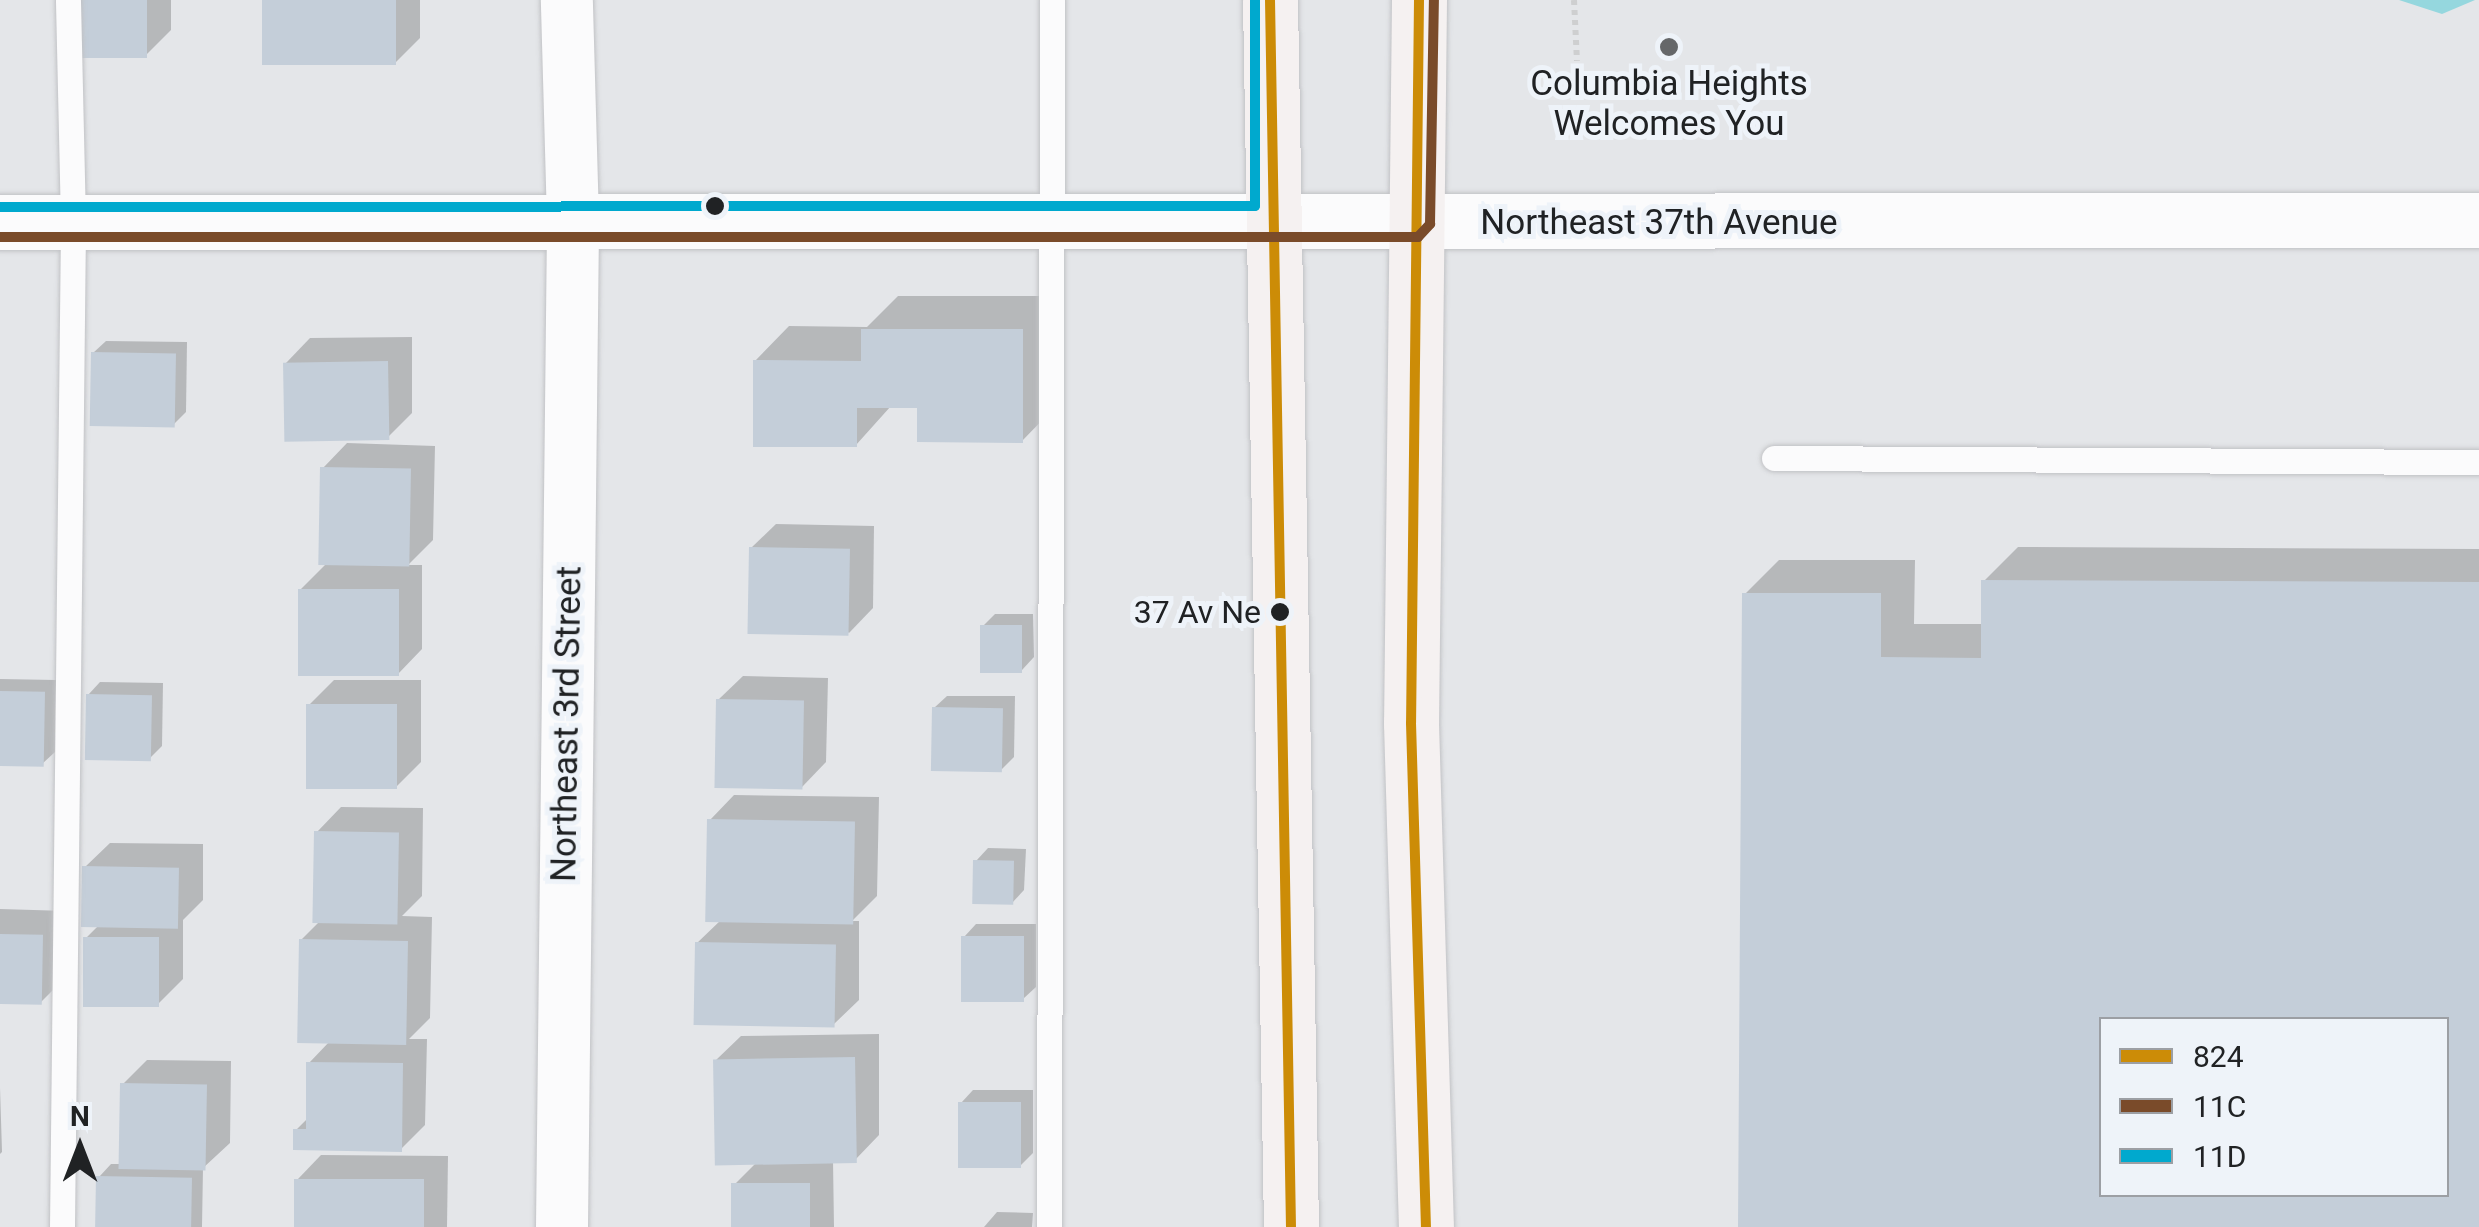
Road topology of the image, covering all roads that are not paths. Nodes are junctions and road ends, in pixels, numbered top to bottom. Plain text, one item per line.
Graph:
1 (68, 0) edge
2 (567, 0) edge
3 (1052, 0) edge
4 (1270, 0) edge
5 (1419, 0) edge
6 (1055, 220) junction
7 (2479, 220) edge
8 (572, 221) junction
9 (1270, 221) junction
10 (0, 222) edge
11 (73, 222) junction
12 (1415, 222) junction
13 (1774, 458) dead end
14 (2479, 462) edge
15 (62, 1227) edge
16 (562, 1227) edge
17 (1049, 1227) edge
18 (1290, 1227) edge
19 (1426, 1227) edge

1 - 11 lane
2 - 8 street, Northeast 3rd Street
3 - 6 lane
4 - 9 main road
5 - 12 main road
6 - 8 street, Northeast 37th Avenue
6 - 9 street, Northeast 37th Avenue
6 - 17 lane
7 - 12 street, Northeast 37th Avenue
8 - 11 street, Northeast 37th Avenue
8 - 16 street, Northeast 3rd Street
9 - 12 street, Northeast 37th Avenue
9 - 18 main road
10 - 11 street, Northeast 37th Avenue
11 - 15 lane
12 - 19 main road
13 - 14 lane

